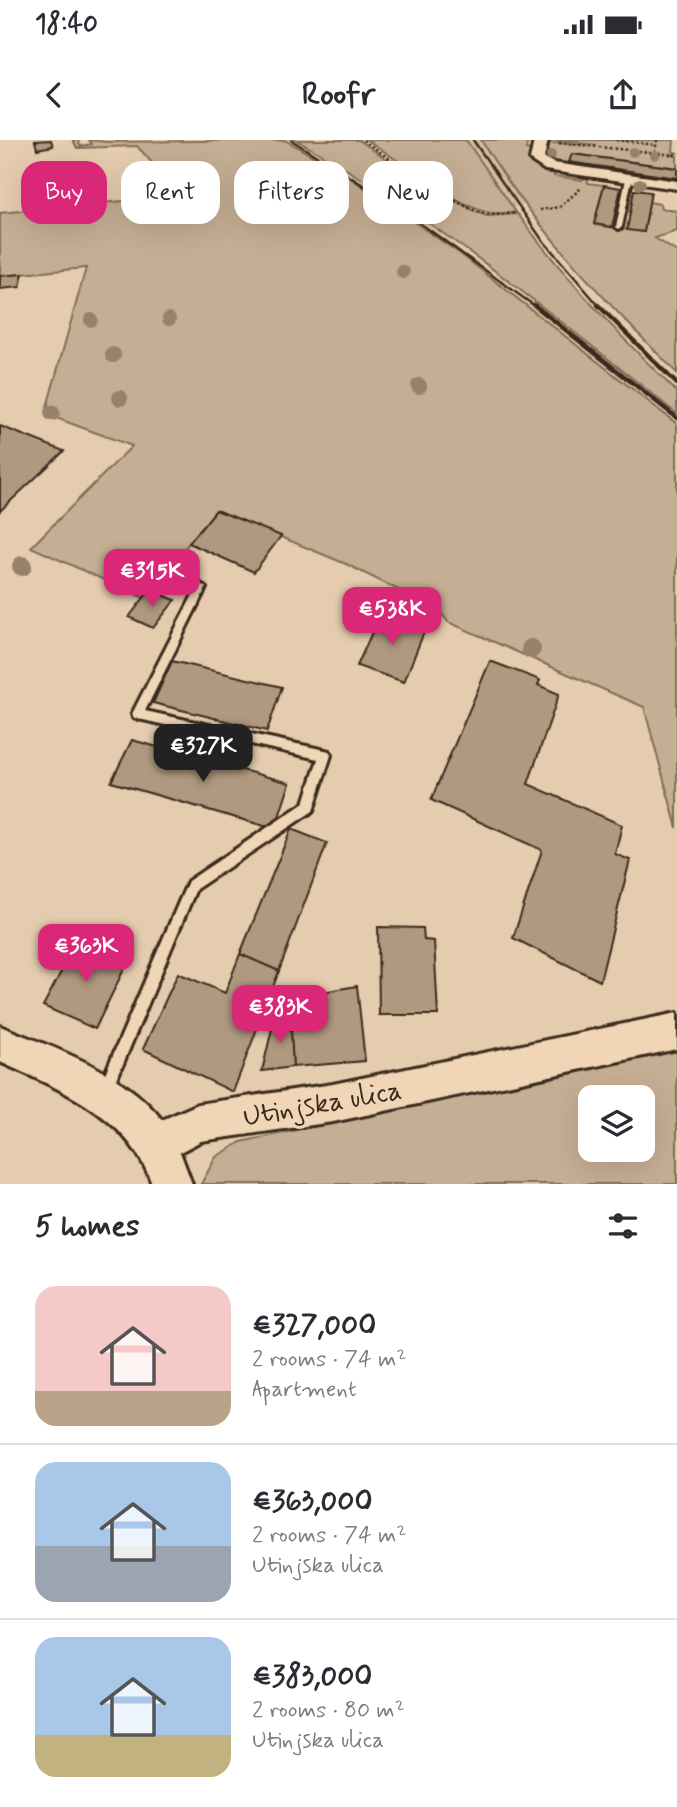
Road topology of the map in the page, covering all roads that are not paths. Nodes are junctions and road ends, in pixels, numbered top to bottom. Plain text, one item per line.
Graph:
1 (544, 141) edge
2 (629, 179) junction
3 (677, 185) edge
4 (619, 228) dead end
5 (201, 588) dead end
6 (677, 1031) edge
7 (0, 1044) edge
8 (104, 1092) junction
9 (156, 1143) junction
10 (172, 1184) edge

1 - 2 street
2 - 3 street
2 - 4 lane
5 - 8 lane
6 - 9 street, Utinjska ulica
7 - 8 street
8 - 9 street
9 - 10 street

